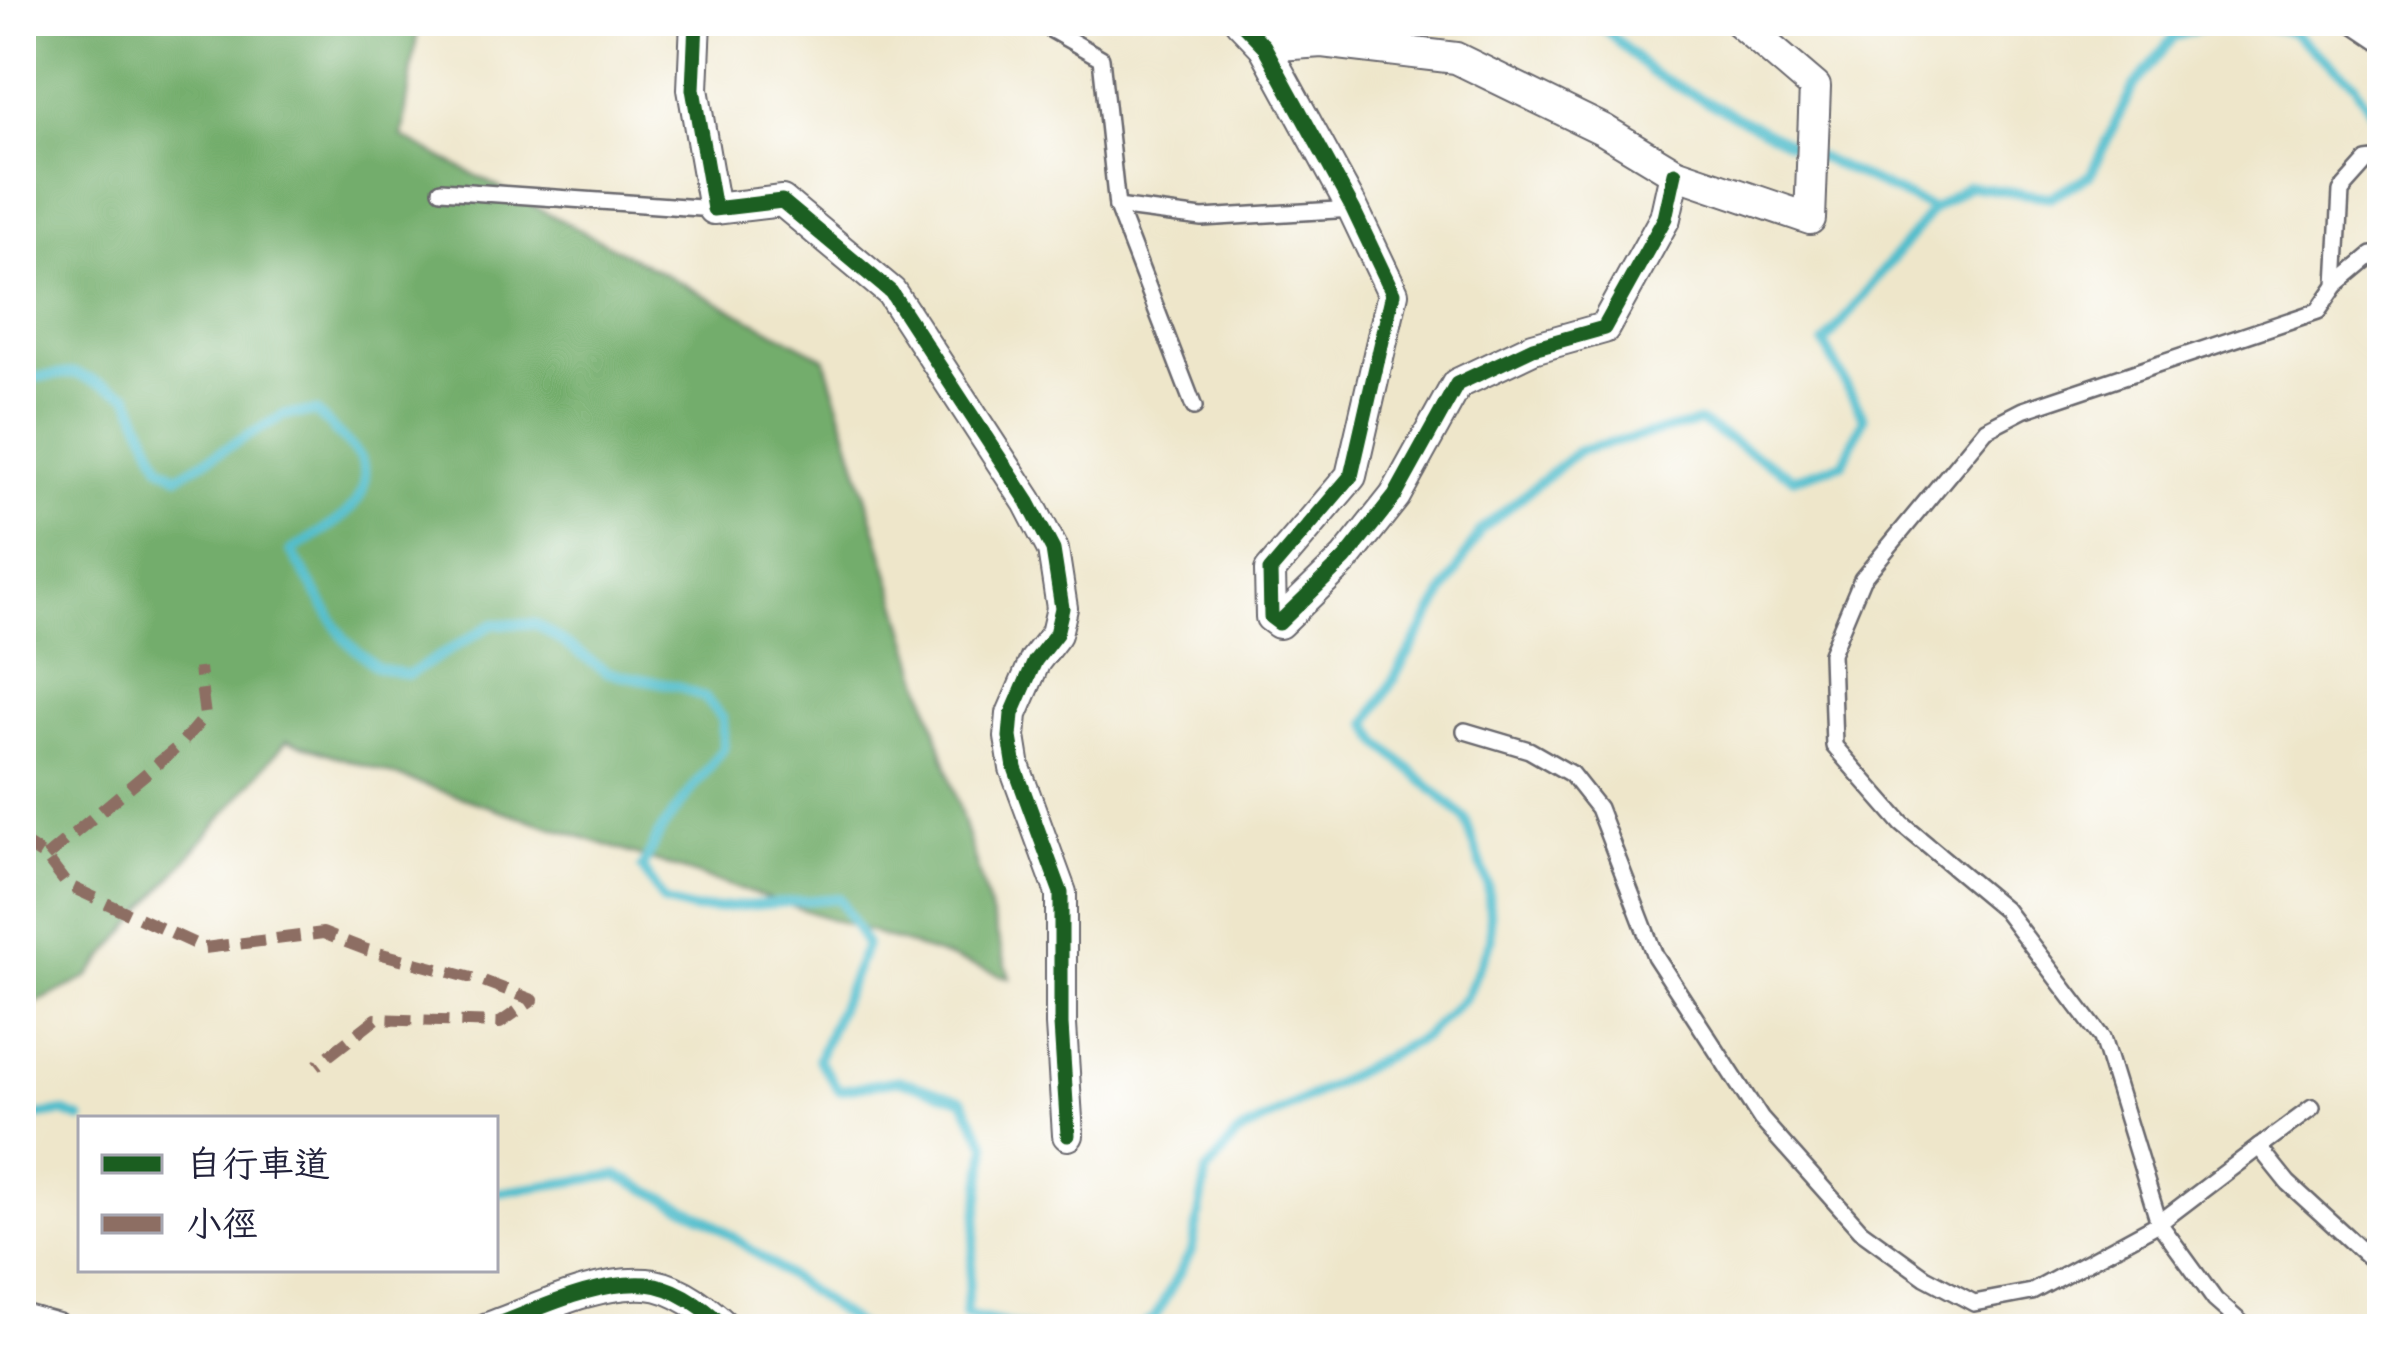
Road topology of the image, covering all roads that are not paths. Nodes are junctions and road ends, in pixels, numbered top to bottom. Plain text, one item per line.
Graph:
1 (697, 21) edge
2 (1036, 21) edge
3 (1240, 21) edge
4 (1738, 21) edge
5 (2348, 21) edge
6 (2382, 43) edge
7 (1264, 46) junction
8 (2382, 160) edge
9 (1675, 173) junction
10 (441, 190) dead end
11 (1117, 207) junction
12 (714, 209) junction
13 (1353, 209) junction
14 (2382, 254) edge
15 (2336, 285) junction
16 (1194, 407) dead end
17 (1466, 731) dead end
18 (2312, 1108) dead end
19 (1068, 1135) dead end
20 (2259, 1147) junction
21 (2159, 1223) junction
22 (2382, 1269) edge
23 (21, 1318) edge
24 (57, 1329) edge
25 (485, 1329) edge
26 (727, 1329) edge
27 (2248, 1329) edge

1 - 12 street
2 - 11 lane
3 - 7 street
4 - 9 street
5 - 6 lane
7 - 9 street
7 - 13 street
8 - 15 lane
9 - 13 street
10 - 12 lane
11 - 13 lane
11 - 16 lane
12 - 19 street
14 - 15 lane
15 - 21 lane
17 - 21 lane
18 - 20 lane
20 - 21 lane
20 - 22 lane
21 - 27 lane
23 - 24 street
25 - 26 street

